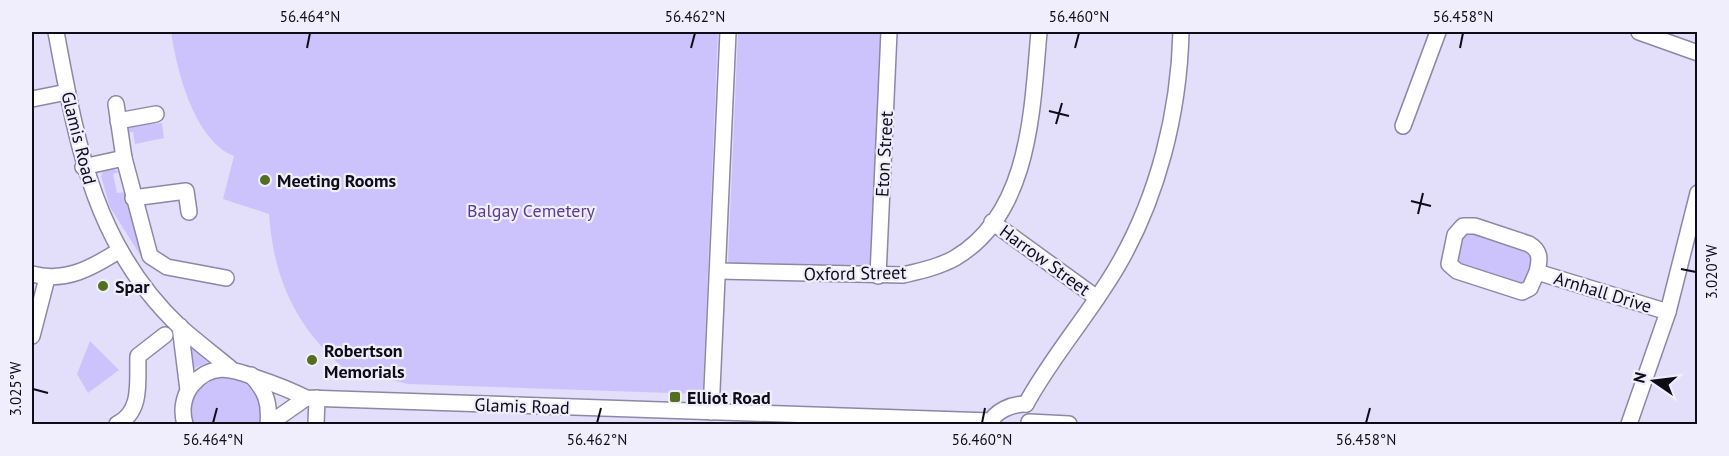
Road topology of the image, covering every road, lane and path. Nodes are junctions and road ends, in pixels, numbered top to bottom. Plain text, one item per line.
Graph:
1 (56, 32) edge
2 (728, 32) edge
3 (889, 32) edge
4 (1039, 32) edge
5 (1181, 32) edge
6 (1438, 32) edge
7 (1640, 32) edge
8 (1698, 53) edge
9 (67, 92) junction
10 (32, 99) edge
11 (116, 104) dead end
12 (156, 114) dead end
13 (118, 121) junction
14 (1403, 126) dead end
15 (124, 158) junction
16 (83, 167) junction
17 (1698, 193) edge
18 (133, 198) junction
19 (189, 212) dead end
20 (992, 222) junction
21 (120, 250) junction
22 (718, 271) junction
23 (1537, 272) junction
24 (32, 274) edge
25 (878, 276) junction
26 (47, 278) junction
27 (226, 278) dead end
28 (1097, 298) junction
29 (1668, 312) junction
30 (180, 326) junction
31 (165, 335) dead end
32 (32, 336) edge
33 (230, 368) junction
34 (251, 375) junction
35 (188, 390) junction
36 (311, 398) junction
37 (1026, 404) junction
38 (711, 412) junction
39 (990, 423) edge
40 (1027, 423) edge
41 (117, 424) edge
42 (185, 424) edge
43 (268, 424) edge
44 (316, 424) edge
45 (1069, 424) edge
46 (1629, 424) edge

1 - 9 street, Glamis Road
2 - 22 street
3 - 25 street, Eton Street
4 - 20 street, Oxford Street
5 - 28 street
6 - 14 street
7 - 8 street
9 - 10 street
9 - 16 street, Glamis Road
11 - 13 street
12 - 13 street
13 - 15 street
15 - 16 street
15 - 18 street
16 - 21 street, Glamis Road
17 - 29 street
18 - 19 street
18 - 27 street
20 - 25 street, Oxford Street
20 - 28 street, Harrow Street
21 - 26 street
21 - 30 street, Glamis Road
22 - 25 street, Oxford Street
22 - 38 street
23 - 23 street, Arnhall Drive
23 - 29 street, Arnhall Drive
24 - 26 street
26 - 32 street
28 - 37 street
29 - 46 street
30 - 33 street, Glamis Road
30 - 35 street
31 - 41 street
33 - 34 street, Glamis Road
33 - 35 street
34 - 36 street, Glamis Road
34 - 43 street
35 - 42 street
36 - 38 street, Glamis Road
36 - 43 street
36 - 44 street
37 - 39 street, Glamis Road
37 - 40 street
38 - 39 street, Glamis Road
40 - 45 street

